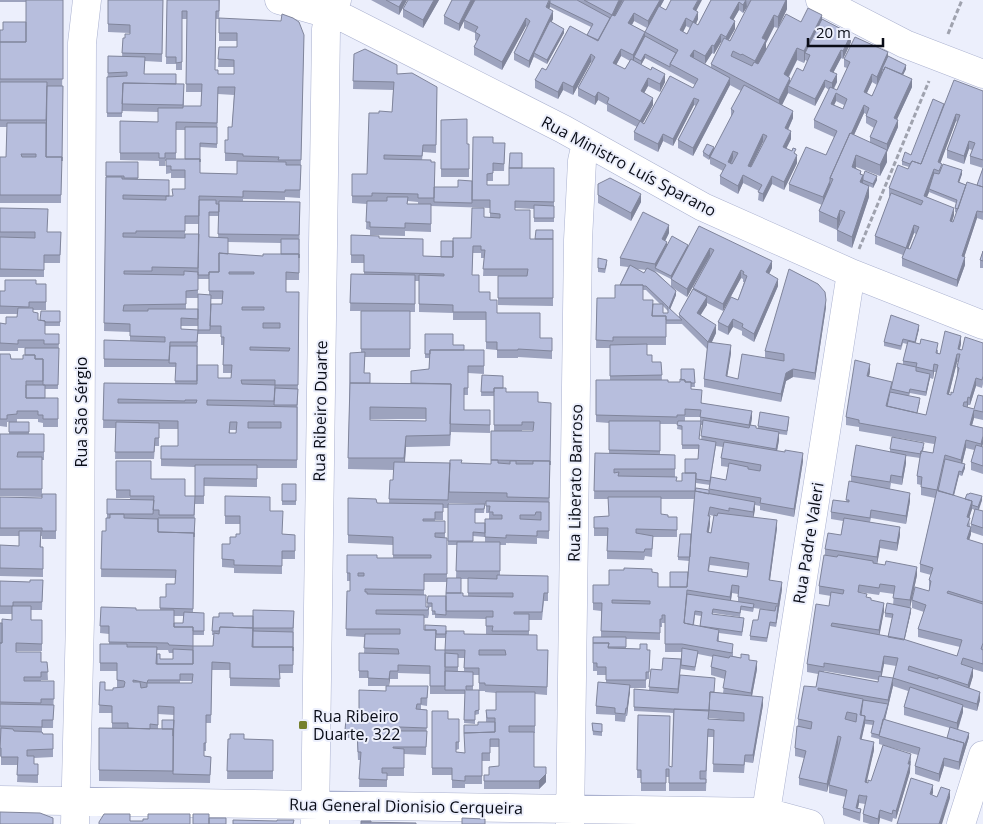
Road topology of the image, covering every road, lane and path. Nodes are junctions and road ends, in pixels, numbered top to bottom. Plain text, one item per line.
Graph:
1 (87, 0) edge
2 (279, 0) edge
3 (820, 0) edge
4 (962, 0) edge
5 (334, 8) edge
6 (938, 57) junction
7 (983, 74) edge
8 (586, 143) junction
9 (851, 273) junction
10 (983, 324) edge
11 (983, 755) edge
12 (0, 800) edge
13 (766, 812) junction
14 (75, 813) edge
15 (315, 815) edge
16 (570, 816) edge
17 (810, 824) edge
18 (961, 824) edge

1 - 14 street, Rua São Sérgio
2 - 5 street, Rua Ministro Luís Sparano
3 - 6 street
4 - 6 path
5 - 8 street, Rua Ministro Luís Sparano
5 - 15 street, Rua Ribeiro Duarte
6 - 7 street
6 - 9 path
8 - 9 street, Rua Ministro Luís Sparano
8 - 16 street, Rua Liberato Barroso
9 - 10 street, Rua Ministro Luís Sparano
9 - 13 street, Rua Padre Valeri
11 - 18 street
12 - 14 street, Rua General Dionisio Cerqueira
13 - 16 street, Rua General Dionisio Cerqueira
13 - 17 street, Rua General Dionisio Cerqueira
14 - 15 street, Rua General Dionisio Cerqueira
15 - 16 street, Rua General Dionisio Cerqueira

